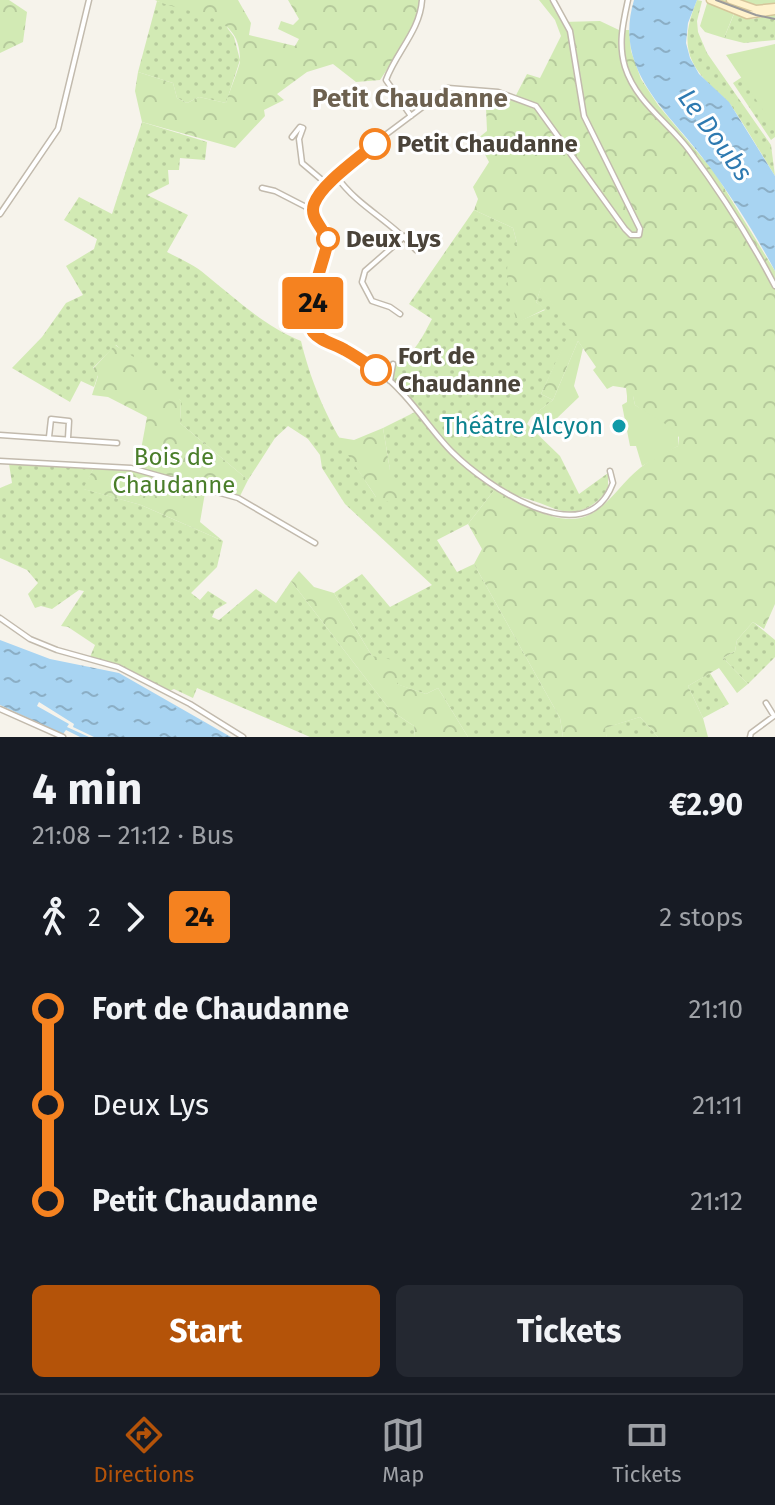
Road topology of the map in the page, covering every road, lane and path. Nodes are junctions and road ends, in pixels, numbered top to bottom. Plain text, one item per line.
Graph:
1 (89, 0) edge
2 (422, 0) edge
3 (553, 0) edge
4 (628, 0) edge
5 (710, 0) edge
6 (730, 0) edge
7 (736, 7) junction
8 (775, 9) edge
9 (411, 116) junction
10 (292, 137) junction
11 (299, 139) junction
12 (283, 140) dead end
13 (337, 177) junction
14 (328, 185) junction
15 (262, 188) dead end
16 (312, 210) junction
17 (0, 214) edge
18 (405, 236) junction
19 (416, 250) dead end
20 (775, 286) edge
21 (400, 314) dead end
22 (393, 364) dead end
23 (390, 381) junction
24 (0, 435) edge
25 (49, 437) junction
26 (68, 438) junction
27 (117, 443) dead end
28 (0, 461) edge
29 (610, 471) dead end
30 (315, 543) dead end
31 (0, 618) edge
32 (766, 703) dead end
33 (0, 709) edge
34 (63, 737) edge
35 (243, 737) edge
36 (750, 737) edge

1 - 17 street
2 - 9 street
3 - 9 street
4 - 20 street
5 - 7 main road
6 - 7 main road
7 - 8 main road
9 - 13 street
10 - 11 street
10 - 11 street
10 - 12 street
11 - 14 street
13 - 14 street
13 - 18 street
14 - 16 street
15 - 16 street
16 - 23 street
18 - 19 street
18 - 21 street
22 - 23 street
23 - 29 street
24 - 25 street
25 - 26 street
25 - 26 street
26 - 27 street
28 - 30 street
31 - 35 street
32 - 36 street
33 - 34 street

